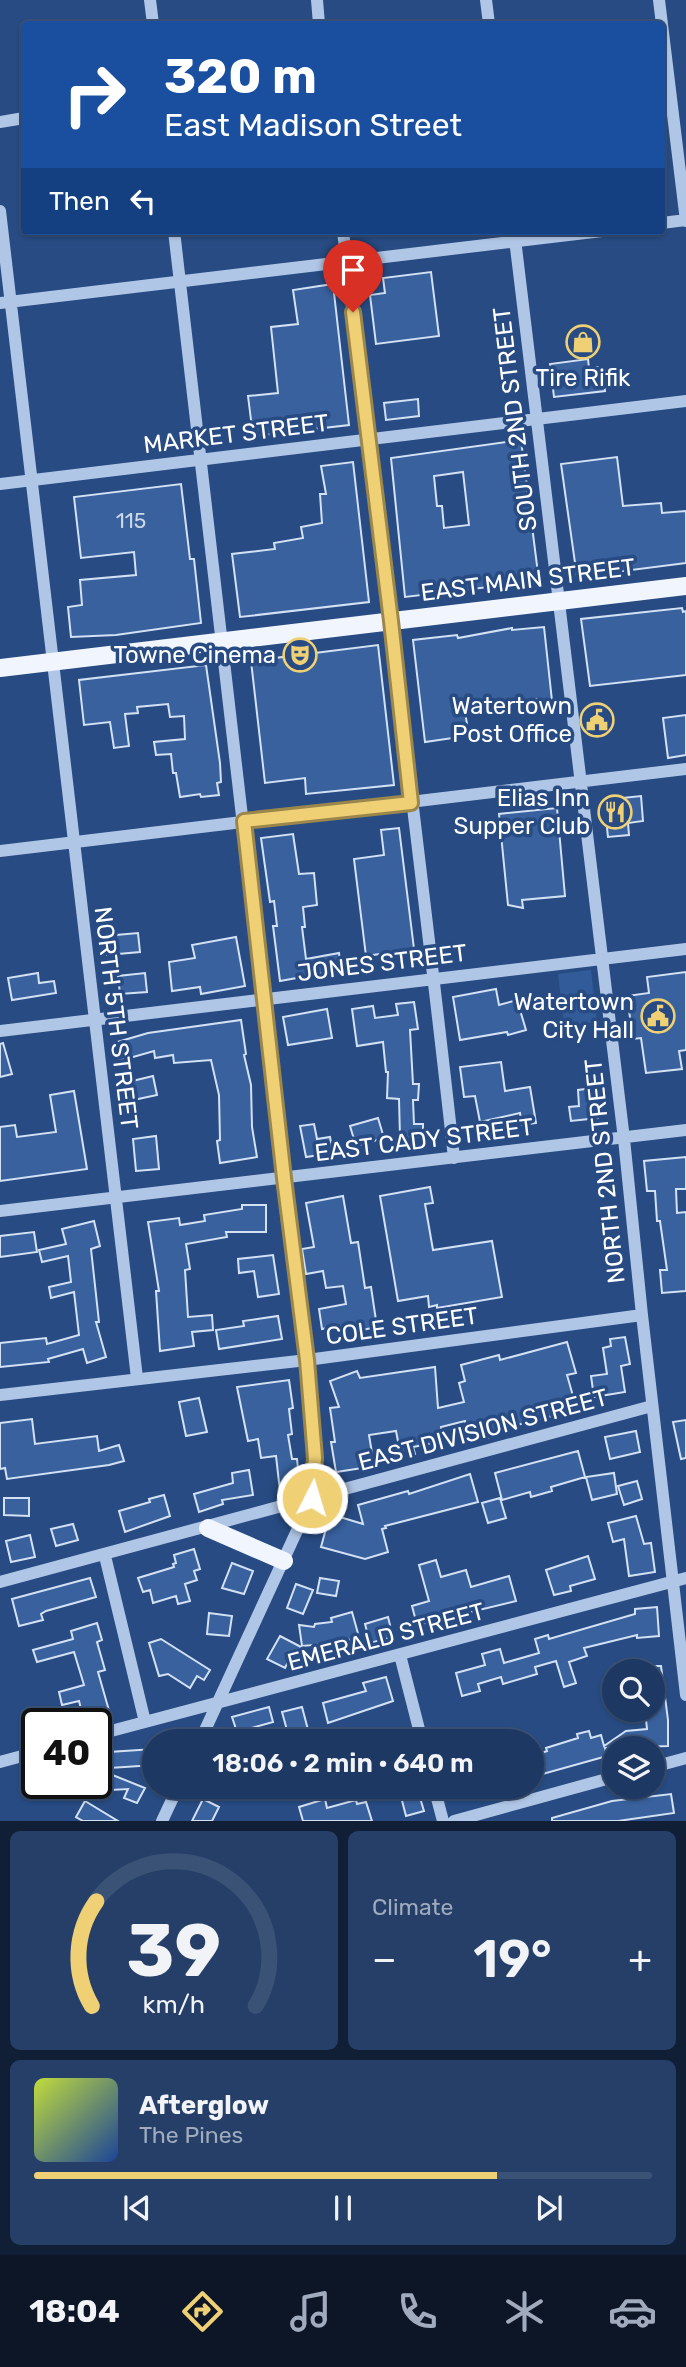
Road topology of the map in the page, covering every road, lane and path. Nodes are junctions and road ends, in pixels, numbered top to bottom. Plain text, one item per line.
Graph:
1 (150, 0) edge
2 (317, 0) edge
3 (486, 0) edge
4 (659, 0) edge
5 (153, 21) edge
6 (319, 21) edge
7 (489, 21) edge
8 (661, 21) edge
9 (665, 57) edge
10 (21, 118) edge
11 (0, 122) edge
12 (0, 211) edge
13 (686, 221) edge
14 (665, 223) edge
15 (174, 235) edge
16 (344, 235) edge
17 (532, 235) edge
18 (514, 236) edge
19 (347, 261) junction
20 (178, 281) junction
21 (5, 302) edge
22 (686, 401) edge
23 (537, 420) junction
24 (367, 439) junction
25 (200, 460) junction
26 (31, 481) junction
27 (0, 484) edge
28 (686, 586) edge
29 (558, 601) junction
30 (391, 621) junction
31 (221, 642) junction
32 (54, 662) junction
33 (0, 668) edge
34 (686, 769) edge
35 (579, 782) junction
36 (411, 803) junction
37 (244, 821) junction
38 (73, 842) junction
39 (0, 851) edge
40 (686, 948) edge
41 (603, 958) junction
42 (435, 978) junction
43 (264, 998) junction
44 (95, 1018) junction
45 (0, 1031) edge
46 (686, 1130) edge
47 (624, 1139) junction
48 (454, 1158) junction
49 (284, 1178) junction
50 (116, 1198) junction
51 (0, 1211) edge
52 (642, 1315) junction
53 (307, 1360) junction
54 (137, 1378) junction
55 (0, 1395) edge
56 (652, 1406) junction
57 (312, 1498) junction
58 (208, 1528) junction
59 (105, 1556) junction
60 (284, 1561) junction
61 (686, 1578) edge
62 (0, 1582) edge
63 (672, 1582) junction
64 (400, 1655) junction
65 (686, 1695) edge
66 (217, 1704) junction
67 (145, 1722) junction
68 (206, 1729) edge
69 (419, 1729) edge
70 (112, 1731) edge
71 (21, 1756) edge
72 (686, 1758) edge
73 (0, 1762) edge
74 (665, 1764) edge
75 (602, 1780) edge
76 (172, 1799) edge
77 (437, 1799) edge
78 (162, 1821) edge
79 (443, 1821) edge
80 (454, 1821) edge

1 - 5 street
2 - 6 street
3 - 7 street
4 - 8 street
9 - 13 street
10 - 11 street
12 - 21 street, NORTH 5TH STREET
13 - 14 street
15 - 20 street
16 - 19 street
17 - 18 street
18 - 19 street
18 - 23 street, SOUTH 2ND STREET
19 - 20 street
19 - 24 street
20 - 21 street
20 - 25 street
21 - 26 street, NORTH 5TH STREET
22 - 23 street, MARKET STREET
23 - 24 street, MARKET STREET
23 - 29 street, SOUTH 2ND STREET
24 - 25 street, MARKET STREET
24 - 30 street
25 - 26 street, MARKET STREET
25 - 31 street
26 - 27 street, MARKET STREET
26 - 32 street, NORTH 5TH STREET
28 - 29 main road, EAST MAIN STREET
29 - 30 main road, EAST MAIN STREET
29 - 35 street, NORTH 2ND STREET
30 - 31 main road, EAST MAIN STREET
30 - 36 street
31 - 32 main road, EAST MAIN STREET
31 - 37 street
32 - 33 main road, EAST MAIN STREET
32 - 38 street, NORTH 5TH STREET
34 - 35 street
35 - 36 street
35 - 41 street, NORTH 2ND STREET
36 - 37 street
36 - 42 street
37 - 38 street
37 - 43 street
38 - 39 street
38 - 44 street, NORTH 5TH STREET
40 - 41 street, JONES STREET
41 - 42 street, JONES STREET
41 - 47 street, NORTH 2ND STREET
42 - 43 street, JONES STREET
42 - 48 street
43 - 44 street, JONES STREET
43 - 49 street
44 - 45 street, JONES STREET
44 - 50 street, NORTH 5TH STREET
46 - 47 street, EAST CADY STREET
47 - 48 street, EAST CADY STREET
47 - 52 street, NORTH 2ND STREET
48 - 49 street, EAST CADY STREET
49 - 50 street, EAST CADY STREET
49 - 53 street
50 - 51 street, EAST CADY STREET
50 - 54 street, NORTH 5TH STREET
52 - 53 street, COLE STREET
52 - 56 street, NORTH 2ND STREET
53 - 54 street, COLE STREET
53 - 57 street
54 - 55 street, COLE STREET
56 - 57 street, EAST DIVISION STREET
56 - 63 street, NORTH 2ND STREET
57 - 58 street, EAST DIVISION STREET
57 - 60 street
58 - 59 street, EAST DIVISION STREET
58 - 60 main road
59 - 62 street, EAST DIVISION STREET
59 - 67 street
60 - 66 street
61 - 63 street, EMERALD STREET
63 - 64 street, EMERALD STREET
63 - 65 street, NORTH 2ND STREET
64 - 66 street, EMERALD STREET
64 - 69 street
66 - 67 street, EMERALD STREET
66 - 68 street
67 - 70 street, EMERALD STREET
71 - 73 street
72 - 74 street
75 - 80 street
76 - 78 street
77 - 79 street

